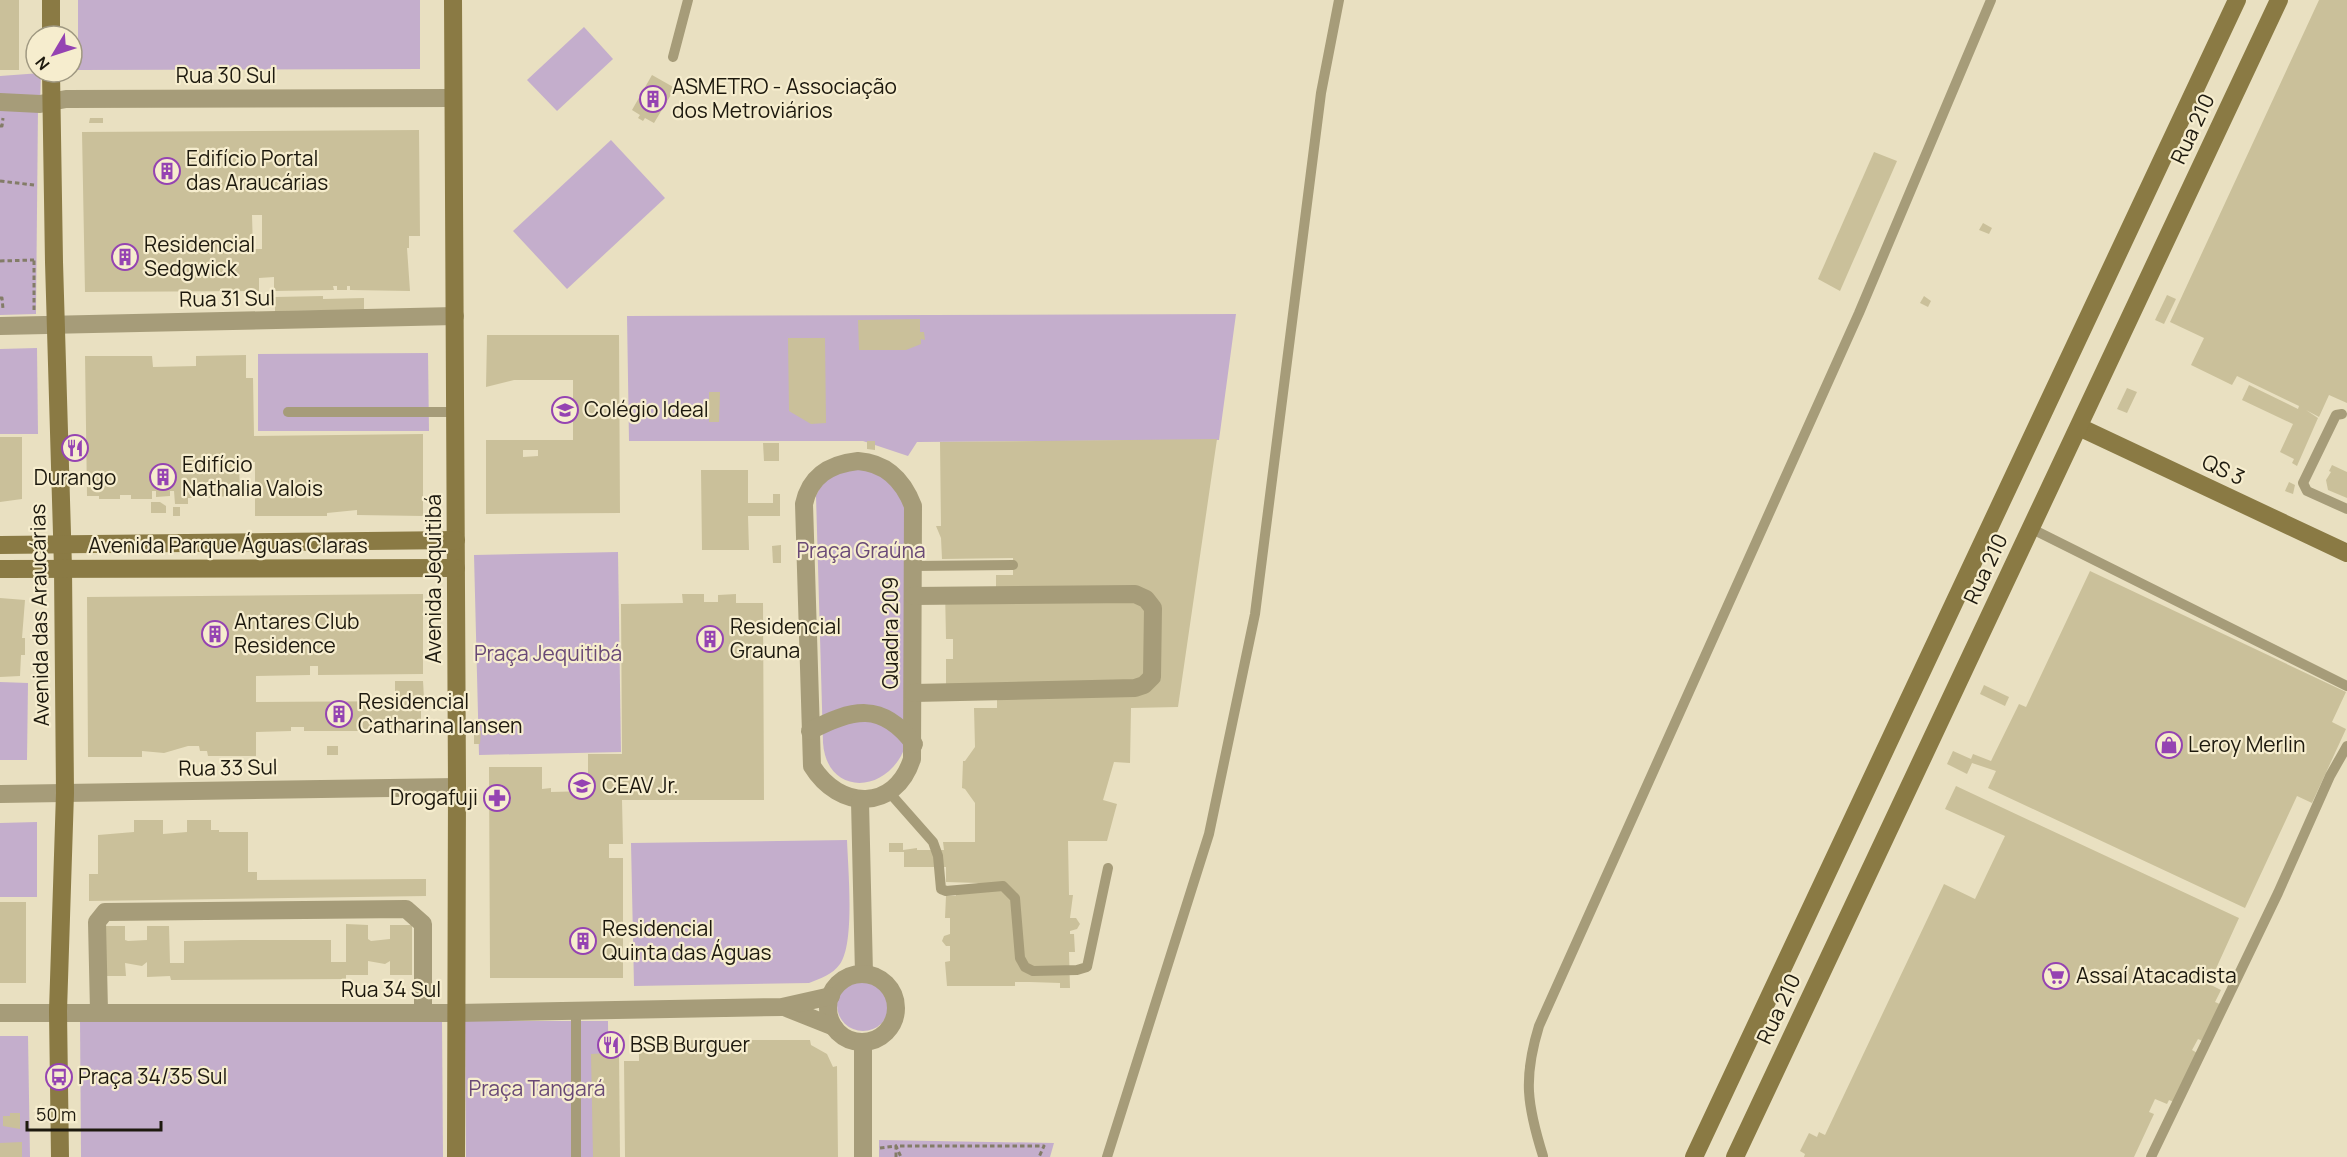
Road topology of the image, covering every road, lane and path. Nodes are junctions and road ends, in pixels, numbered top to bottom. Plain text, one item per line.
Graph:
1 (51, 0) edge
2 (453, 0) edge
3 (688, 0) edge
4 (1339, 0) edge
5 (1991, 0) edge
6 (2237, 0) edge
7 (2279, 0) edge
8 (51, 24) edge
9 (673, 57) dead end
10 (51, 84) edge
11 (453, 98) junction
12 (51, 102) junction
13 (2, 107) edge
14 (0, 126) edge
15 (34, 175) dead end
16 (0, 181) edge
17 (34, 185) junction
18 (34, 196) dead end
19 (34, 250) dead end
20 (34, 260) junction
21 (0, 261) edge
22 (0, 298) edge
23 (23, 312) dead end
24 (455, 316) junction
25 (2, 320) edge
26 (55, 326) junction
27 (288, 412) dead end
28 (455, 412) junction
29 (2342, 414) dead end
30 (2079, 427) junction
31 (2347, 509) edge
32 (2030, 528) junction
33 (456, 540) junction
34 (360, 541) junction
35 (62, 545) junction
36 (0, 546) edge
37 (2347, 553) edge
38 (1013, 565) dead end
39 (913, 566) junction
40 (63, 568) junction
41 (360, 568) junction
42 (456, 568) junction
43 (0, 569) edge
44 (913, 596) junction
45 (2347, 686) edge
46 (914, 693) junction
47 (810, 731) junction
48 (914, 744) junction
49 (2347, 746) edge
50 (458, 787) junction
51 (888, 791) junction
52 (65, 793) junction
53 (0, 794) edge
54 (860, 801) junction
55 (1108, 868) dead end
56 (864, 974) junction
57 (831, 996) junction
58 (782, 1007) junction
59 (58, 1011) junction
60 (99, 1011) junction
61 (576, 1011) junction
62 (0, 1013) edge
63 (423, 1013) junction
64 (457, 1013) junction
65 (834, 1027) junction
66 (863, 1042) junction
67 (896, 1146) junction
68 (863, 1153) edge
69 (60, 1157) edge
70 (456, 1157) edge
71 (576, 1157) edge
72 (896, 1157) edge
73 (901, 1157) edge
74 (1039, 1157) edge
75 (1107, 1157) edge
76 (1543, 1157) edge
77 (1694, 1157) edge
78 (1735, 1157) edge
79 (2151, 1157) edge

1 - 8 main road
2 - 11 main road, Avenida Jequitibá
3 - 9 lane
4 - 75 lane
5 - 76 lane
6 - 77 main road, Rua 210
7 - 30 main road, Rua 210
10 - 12 main road, Avenida das Araucárias
11 - 12 street, Rua 30 Sul
11 - 24 main road, Avenida Jequitibá
12 - 13 street, Rua 30 Sul
12 - 26 main road, Avenida das Araucárias
13 - 14 path
15 - 17 path
16 - 17 path
17 - 18 path
19 - 20 path
20 - 21 path
20 - 23 path
22 - 25 path
24 - 26 street, Rua 31 Sul
24 - 28 main road, Avenida Jequitibá
25 - 26 street, Rua 31 Sul
26 - 35 main road, Avenida das Araucárias
27 - 28 lane
28 - 33 main road, Avenida Jequitibá
29 - 31 lane
30 - 32 main road, Rua 210
30 - 37 main road, QS 3
32 - 45 lane
32 - 78 main road, Rua 210
33 - 34 main road, Avenida Parque Águas Claras
33 - 42 main road, Avenida Jequitibá
34 - 35 main road, Avenida Parque Águas Claras
34 - 41 main road
35 - 36 main road, Avenida Parque Águas Claras
35 - 40 main road, Avenida das Araucárias
38 - 39 lane
39 - 44 street, Quadra 209
39 - 47 street, Quadra 209
40 - 41 main road, Avenida Parque Águas Claras
40 - 43 main road, Avenida Parque Águas Claras
40 - 52 main road, Avenida das Araucárias
41 - 42 main road, Avenida Parque Águas Claras
42 - 50 main road, Avenida Jequitibá
44 - 46 street, Quadra 209
44 - 46 street
46 - 48 street, Quadra 209
47 - 48 street, Quadra 209
47 - 54 street, Quadra 209
48 - 51 street, Quadra 209
49 - 79 lane
50 - 52 street, Rua 33 Sul
50 - 64 main road, Avenida Jequitibá
51 - 54 street, Quadra 209
51 - 55 lane
52 - 53 street, Rua 33 Sul
52 - 59 main road, Avenida das Araucárias
54 - 56 street
56 - 57 street
56 - 66 street
57 - 58 street, Rua 34 Sul
57 - 65 street
58 - 61 street, Rua 34 Sul
58 - 65 street, Rua 34 Sul
59 - 60 street, Rua 34 Sul
59 - 62 street, Rua 34 Sul
59 - 69 main road, Avenida das Araucárias
60 - 63 street, Rua 34 Sul
60 - 63 street
61 - 64 street, Rua 34 Sul
61 - 71 lane
63 - 64 street, Rua 34 Sul
64 - 70 main road, Avenida Jequitibá
65 - 66 street
66 - 68 street
67 - 68 path
67 - 72 path
67 - 73 path
67 - 74 path

